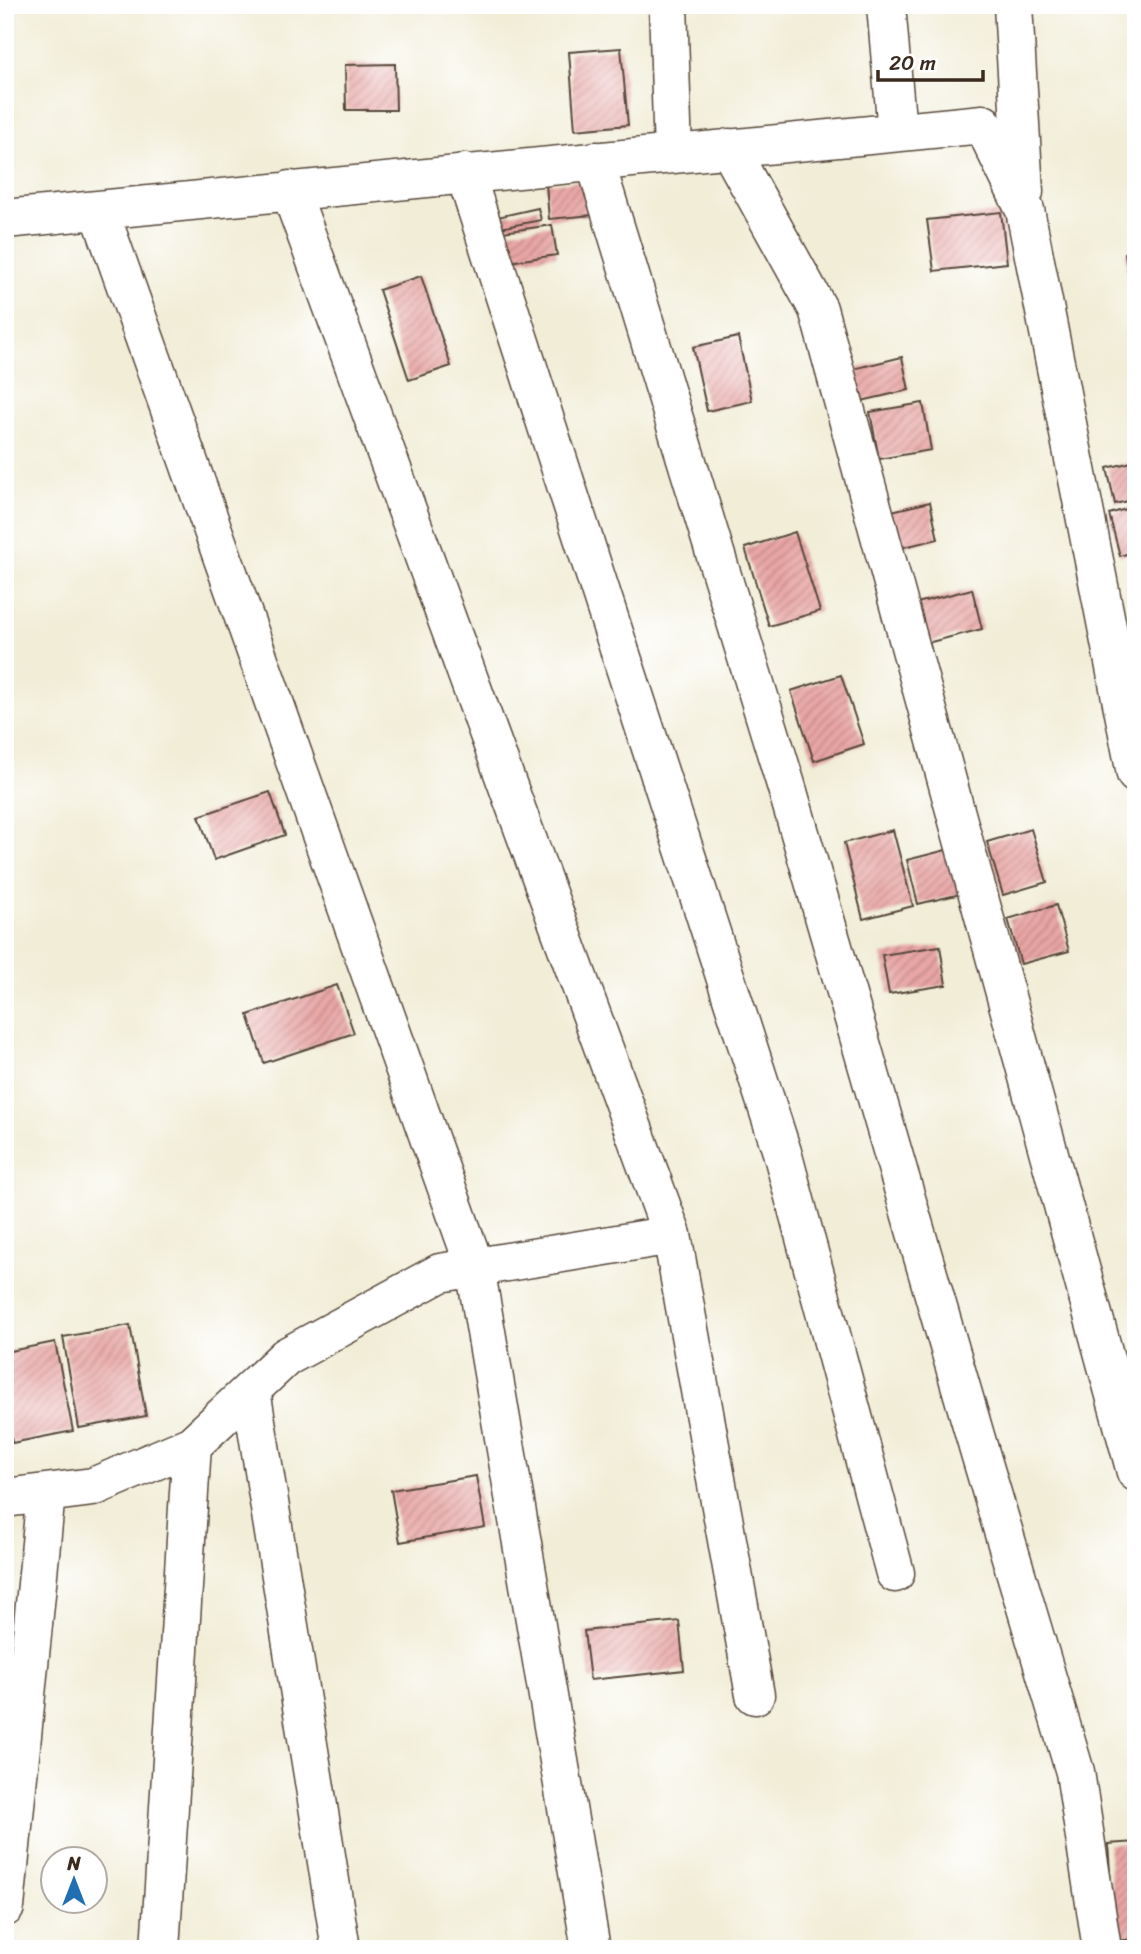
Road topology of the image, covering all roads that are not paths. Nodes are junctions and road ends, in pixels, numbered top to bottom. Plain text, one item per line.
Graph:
1 (668, 5) edge
2 (886, 5) edge
3 (1013, 5) edge
4 (897, 132) junction
5 (729, 148) junction
6 (673, 153) junction
7 (595, 160) junction
8 (466, 173) junction
9 (290, 190) junction
10 (99, 210) junction
11 (1025, 210) junction
12 (5, 219) edge
13 (1136, 774) edge
14 (672, 1235) junction
15 (475, 1268) junction
16 (251, 1390) junction
17 (192, 1445) junction
18 (1136, 1472) edge
19 (46, 1493) junction
20 (5, 1498) edge
21 (895, 1573) dead end
22 (755, 1695) dead end
23 (5, 1907) edge
24 (160, 1949) edge
25 (341, 1949) edge
26 (591, 1949) edge
27 (1102, 1949) edge

1 - 6 street
2 - 4 street
3 - 11 street
4 - 5 street
4 - 11 street
5 - 6 street
5 - 18 street
6 - 7 street
7 - 8 street
7 - 27 street
8 - 9 street
8 - 21 street
9 - 10 street
9 - 14 street
10 - 12 street
10 - 15 street
11 - 13 street
14 - 15 street
14 - 22 street
15 - 16 street
15 - 26 street
16 - 17 street
16 - 25 street
17 - 19 street
17 - 24 street
19 - 20 street
19 - 23 street

